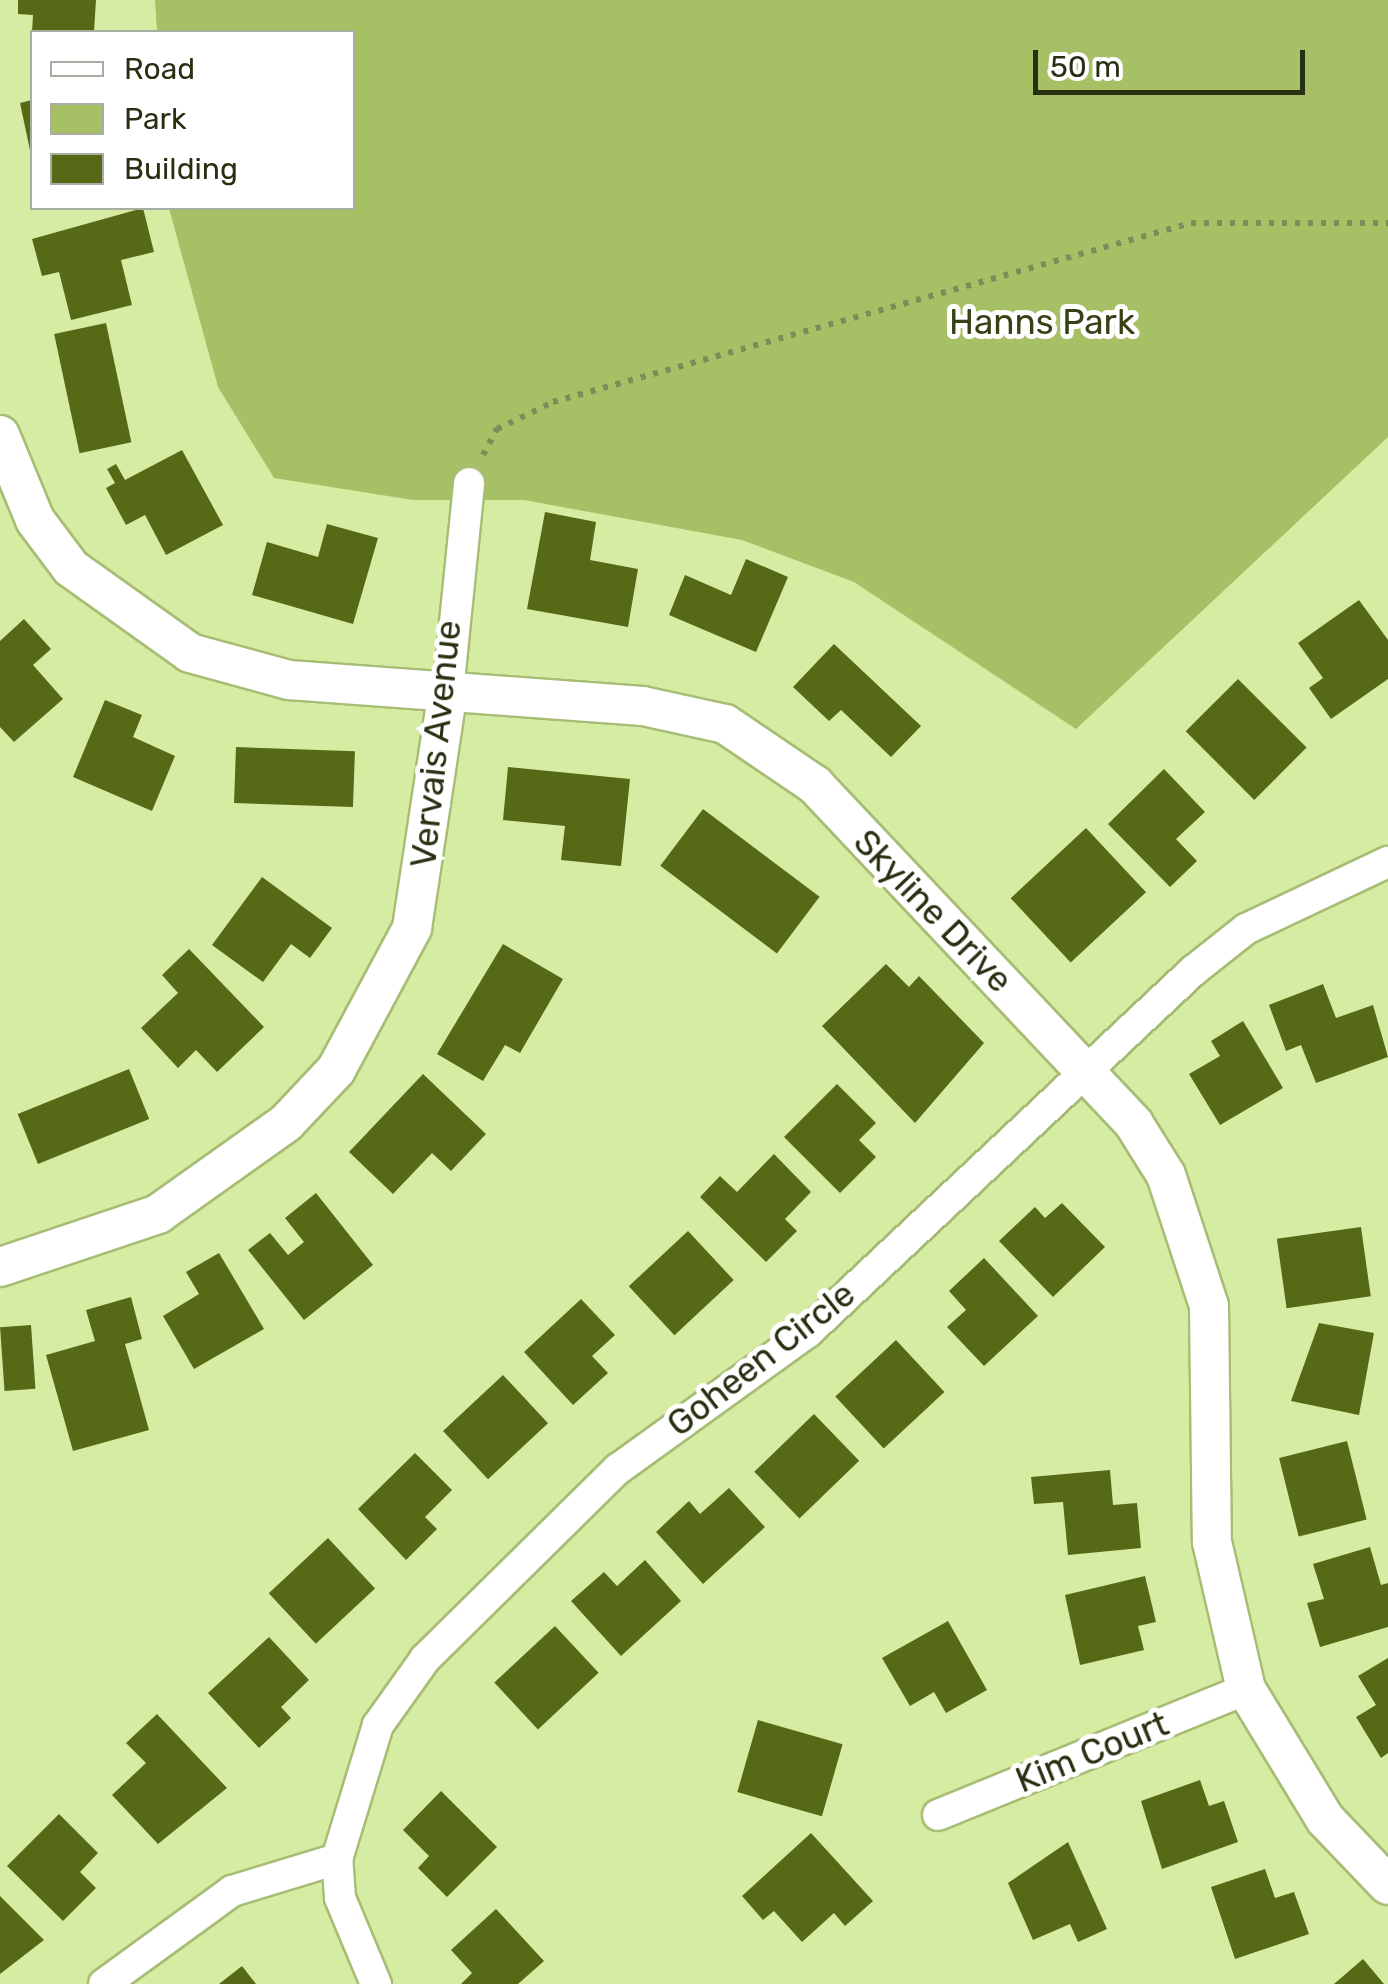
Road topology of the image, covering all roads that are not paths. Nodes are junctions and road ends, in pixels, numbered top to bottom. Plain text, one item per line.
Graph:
1 (0, 434) edge
2 (469, 483) road end
3 (448, 691) junction
4 (1388, 862) edge
5 (1086, 1071) junction
6 (0, 1266) edge
7 (1246, 1688) junction
8 (938, 1815) dead end
9 (336, 1859) junction
10 (1388, 1885) edge
11 (104, 1984) edge
12 (376, 1984) edge

1 - 3 street, Skyline Drive
2 - 3 street, Vervais Avenue
3 - 5 street, Skyline Drive
3 - 6 street, Vervais Avenue
4 - 5 street, Goheen Circle
5 - 7 street, Skyline Drive
5 - 9 street, Goheen Circle
7 - 8 street, Kim Court
7 - 10 street, Skyline Drive
9 - 11 street
9 - 12 street, Goheen Circle

